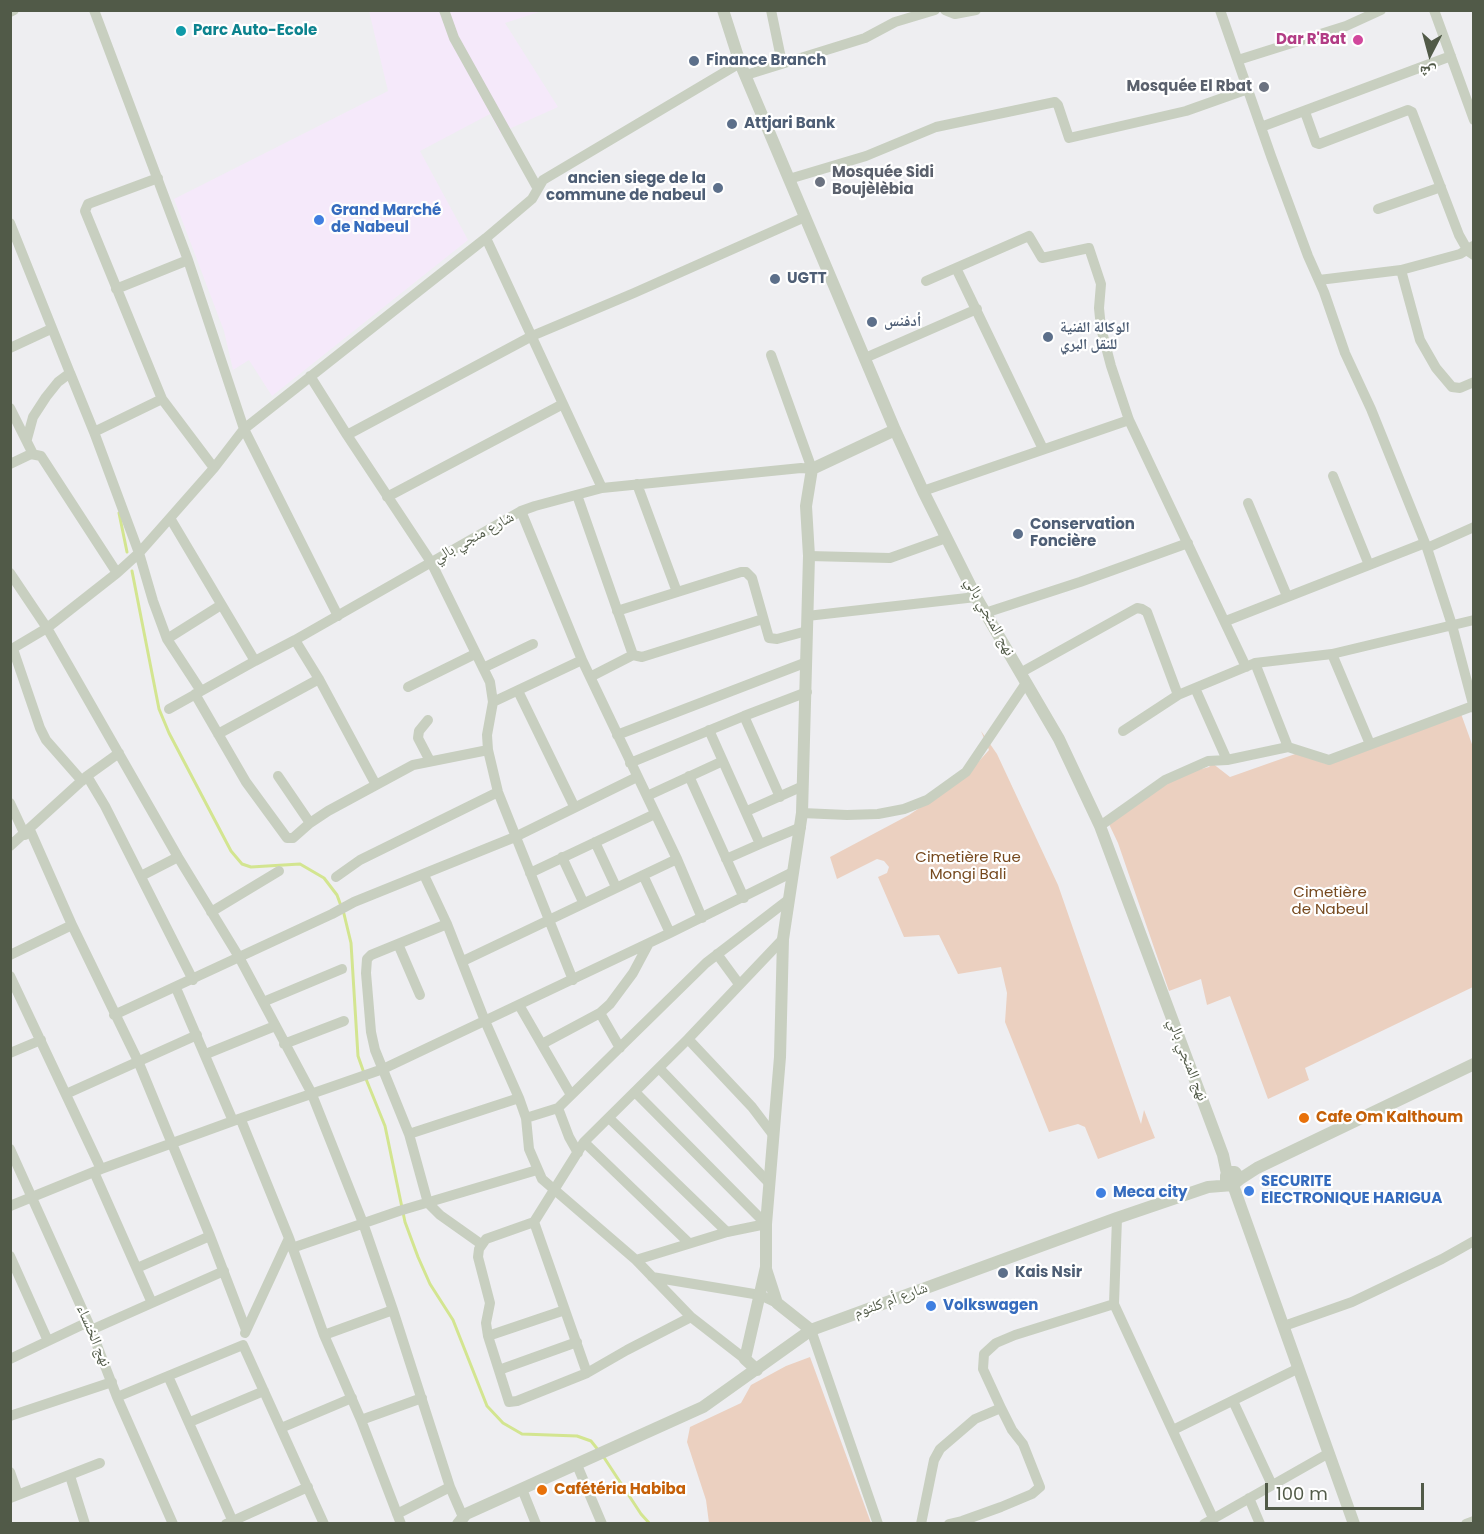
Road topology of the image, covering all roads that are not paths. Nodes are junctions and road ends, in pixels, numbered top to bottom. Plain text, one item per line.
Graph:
1 (94, 10) edge
2 (444, 10) edge
3 (723, 10) edge
4 (771, 10) edge
5 (935, 10) edge
6 (945, 10) edge
7 (976, 10) edge
8 (1220, 10) edge
9 (1381, 10) edge
10 (1434, 10) edge
11 (1451, 56) junction
12 (1238, 60) junction
13 (740, 63) junction
14 (782, 63) junction
15 (746, 75) junction
16 (1248, 89) junction
17 (1305, 112) junction
18 (1473, 120) edge
19 (1261, 127) junction
20 (158, 178) junction
21 (789, 179) junction
22 (1441, 187) junction
23 (538, 189) junction
24 (1378, 209) dead end
25 (805, 217) junction
26 (10, 223) edge
27 (486, 238) junction
28 (1472, 251) edge
29 (188, 260) junction
30 (956, 268) junction
31 (1401, 270) junction
32 (1319, 280) junction
33 (926, 281) dead end
34 (116, 289) junction
35 (977, 309) junction
36 (51, 329) junction
37 (532, 336) junction
38 (10, 348) edge
39 (771, 355) dead end
40 (865, 358) junction
41 (69, 373) junction
42 (310, 376) junction
43 (1473, 382) edge
44 (162, 399) junction
45 (563, 404) junction
46 (10, 408) edge
47 (1129, 420) junction
48 (244, 429) junction
49 (895, 430) junction
50 (94, 432) junction
51 (347, 435) junction
52 (27, 439) junction
53 (1043, 449) junction
54 (33, 454) junction
55 (10, 464) edge
56 (214, 468) junction
57 (812, 469) junction
58 (1333, 476) dead end
59 (637, 484) junction
60 (602, 488) junction
61 (923, 491) junction
62 (577, 495) junction
63 (387, 498) junction
64 (1248, 503) dead end
65 (521, 511) junction
66 (170, 518) junction
67 (1473, 527) edge
68 (946, 538) junction
69 (1188, 543) junction
70 (1426, 546) junction
71 (139, 553) junction
72 (809, 556) junction
73 (431, 562) junction
74 (1369, 565) junction
75 (10, 573) edge
76 (117, 573) junction
77 (677, 592) junction
78 (1287, 596) junction
79 (976, 597) junction
80 (221, 604) junction
81 (617, 611) junction
82 (985, 613) junction
83 (338, 616) junction
84 (807, 616) junction
85 (764, 620) junction
86 (1473, 620) edge
87 (1226, 621) junction
88 (1452, 625) junction
89 (46, 628) junction
90 (807, 631) junction
91 (167, 639) junction
92 (295, 640) junction
93 (533, 644) dead end
94 (12, 650) edge
95 (475, 654) junction
96 (1332, 654) junction
97 (633, 655) junction
98 (582, 660) junction
99 (255, 661) junction
100 (807, 662) junction
101 (1250, 665) junction
102 (483, 668) junction
103 (590, 677) junction
104 (1023, 678) junction
105 (319, 679) junction
106 (408, 687) dead end
107 (1195, 688) junction
108 (518, 691) junction
109 (807, 692) junction
110 (198, 693) junction
111 (1178, 694) junction
112 (493, 702) junction
113 (1473, 707) edge
114 (169, 709) dead end
115 (744, 716) junction
116 (428, 720) dead end
117 (709, 730) junction
118 (1123, 731) dead end
119 (218, 734) junction
120 (617, 735) junction
121 (1370, 744) junction
122 (1288, 747) junction
123 (488, 750) junction
124 (119, 753) junction
125 (1227, 760) junction
126 (430, 761) junction
127 (723, 761) junction
128 (630, 763) junction
129 (278, 776) dead end
130 (689, 776) junction
131 (637, 777) junction
132 (85, 778) junction
133 (376, 785) junction
134 (804, 786) junction
135 (498, 792) junction
136 (646, 796) junction
137 (780, 797) junction
138 (10, 803) edge
139 (574, 806) junction
140 (747, 811) junction
141 (802, 813) junction
142 (656, 814) junction
143 (310, 823) junction
144 (1100, 826) junction
145 (801, 827) junction
146 (27, 832) junction
147 (515, 837) junction
148 (595, 842) junction
149 (760, 844) junction
150 (10, 846) edge
151 (178, 857) junction
152 (562, 857) junction
153 (677, 859) junction
154 (726, 859) junction
155 (279, 871) dead end
156 (793, 872) junction
157 (530, 873) junction
158 (424, 875) junction
159 (643, 875) junction
160 (141, 876) junction
161 (336, 878) dead end
162 (616, 887) junction
163 (744, 898) junction
164 (788, 900) junction
165 (583, 902) junction
166 (211, 912) junction
167 (702, 918) junction
168 (549, 919) junction
169 (447, 924) junction
170 (72, 925) junction
171 (670, 933) junction
172 (783, 939) junction
173 (649, 943) junction
174 (399, 944) junction
175 (717, 954) junction
176 (10, 955) edge
177 (239, 957) junction
178 (463, 961) junction
179 (342, 969) dead end
180 (10, 976) edge
181 (193, 980) junction
182 (573, 980) junction
183 (739, 984) junction
184 (176, 988) junction
185 (420, 995) dead end
186 (263, 1002) junction
187 (519, 1005) junction
188 (600, 1013) junction
189 (114, 1015) junction
190 (344, 1020) dead end
191 (485, 1021) junction
192 (275, 1026) junction
193 (197, 1035) junction
194 (688, 1039) junction
195 (41, 1040) junction
196 (284, 1044) junction
197 (542, 1044) junction
198 (620, 1048) junction
199 (10, 1053) edge
200 (206, 1054) junction
201 (138, 1061) junction
202 (1473, 1064) edge
203 (659, 1068) junction
204 (379, 1070) junction
205 (311, 1092) junction
206 (635, 1092) junction
207 (66, 1094) junction
208 (571, 1095) junction
209 (519, 1098) junction
210 (558, 1108) junction
211 (526, 1118) junction
212 (609, 1118) junction
213 (237, 1120) junction
214 (409, 1134) junction
215 (774, 1136) junction
216 (584, 1142) junction
217 (172, 1144) junction
218 (10, 1149) edge
219 (578, 1153) junction
220 (98, 1170) junction
221 (537, 1170) junction
222 (1232, 1177) junction
223 (770, 1184) junction
224 (554, 1191) junction
225 (32, 1197) junction
226 (424, 1204) junction
227 (10, 1206) edge
228 (1117, 1218) junction
229 (534, 1222) junction
230 (363, 1223) junction
231 (766, 1224) junction
232 (727, 1232) junction
233 (210, 1236) junction
234 (1473, 1241) edge
235 (290, 1243) junction
236 (689, 1243) junction
237 (481, 1244) junction
238 (10, 1256) edge
239 (636, 1260) junction
240 (766, 1267) junction
241 (137, 1268) junction
242 (224, 1271) junction
243 (651, 1276) junction
244 (760, 1295) junction
245 (152, 1303) junction
246 (777, 1303) junction
247 (1114, 1304) junction
248 (393, 1310) junction
249 (565, 1310) junction
250 (691, 1317) junction
251 (90, 1326) junction
252 (1284, 1326) junction
253 (246, 1330) junction
254 (811, 1330) junction
255 (324, 1335) junction
256 (488, 1336) junction
257 (48, 1341) junction
258 (577, 1342) junction
259 (243, 1345) junction
260 (10, 1359) edge
261 (745, 1359) junction
262 (1299, 1368) junction
263 (499, 1370) junction
264 (757, 1370) junction
265 (587, 1373) junction
266 (168, 1376) junction
267 (112, 1382) junction
268 (264, 1391) junction
269 (117, 1396) junction
270 (352, 1398) junction
271 (422, 1398) junction
272 (1233, 1401) junction
273 (1001, 1408) junction
274 (10, 1416) edge
275 (361, 1420) junction
276 (190, 1422) junction
277 (281, 1428) junction
278 (1173, 1430) junction
279 (1329, 1453) junction
280 (100, 1463) dead end
281 (577, 1465) junction
282 (10, 1472) edge
283 (70, 1476) junction
284 (1272, 1485) junction
285 (308, 1487) junction
286 (450, 1487) junction
287 (522, 1489) junction
288 (14, 1497) edge
289 (1249, 1498) junction
290 (399, 1519) edge
291 (461, 1521) edge
292 (1209, 1521) edge
293 (1473, 1521) edge
294 (231, 1523) edge
295 (86, 1524) edge
296 (173, 1524) edge
297 (324, 1524) edge
298 (536, 1524) edge
299 (602, 1524) edge
300 (878, 1524) edge
301 (921, 1524) edge
302 (949, 1524) edge
303 (1260, 1524) edge
304 (1354, 1524) edge
305 (1466, 1524) edge

1 - 20 street
2 - 23 street
3 - 13 street, نهج المنجي بالي
4 - 14 street
5 - 14 street
6 - 7 street
8 - 12 street
9 - 12 street
10 - 11 street
11 - 17 street
11 - 18 street
12 - 16 street
13 - 15 street, نهج المنجي بالي
13 - 23 street
14 - 15 street
15 - 21 street, نهج المنجي بالي
16 - 19 street
16 - 21 street
17 - 19 street
17 - 22 street
19 - 32 street
20 - 29 street
20 - 34 street
21 - 25 street, نهج المنجي بالي
22 - 24 street
22 - 28 street
23 - 27 street
25 - 37 street
25 - 40 street, نهج المنجي بالي
26 - 36 street
27 - 37 street
27 - 42 street
28 - 31 street
29 - 34 street
29 - 48 street
30 - 33 street
30 - 35 street
30 - 47 street
31 - 32 street
31 - 43 street
32 - 70 street
34 - 44 street
35 - 40 street
35 - 53 street
36 - 38 street
36 - 41 street
37 - 45 street
37 - 51 street
39 - 57 street
40 - 49 street, نهج المنجي بالي
41 - 50 street
41 - 52 street
42 - 48 street
42 - 51 street
44 - 50 street
44 - 56 street
45 - 60 street
45 - 63 street
46 - 52 street
47 - 53 street
47 - 69 street
48 - 56 street
48 - 83 street
49 - 57 street
49 - 61 street, نهج المنجي بالي
50 - 71 street
51 - 63 street
52 - 54 street
53 - 61 street
54 - 55 street
54 - 76 street
56 - 66 street
57 - 59 street, شارع منجي بالي
57 - 72 street
58 - 74 street
59 - 60 street, شارع منجي بالي
59 - 77 street
60 - 62 street, شارع منجي بالي
61 - 68 street, نهج المنجي بالي
62 - 65 street, شارع منجي بالي
62 - 81 street
63 - 73 street
64 - 78 street
65 - 73 street, شارع منجي بالي
65 - 98 street
66 - 71 street
66 - 80 street
67 - 70 street
68 - 72 street
68 - 79 street, نهج المنجي بالي
69 - 82 street
69 - 87 street
70 - 74 street
70 - 88 street
71 - 76 street
71 - 91 street
72 - 84 street
73 - 83 street, شارع منجي بالي
73 - 95 street
74 - 78 street
75 - 89 street
76 - 89 street
77 - 81 street
77 - 85 street
78 - 87 street
79 - 82 street, نهج المنجي بالي
79 - 84 street
80 - 91 street
80 - 99 street
81 - 97 street
82 - 104 street, نهج المنجي بالي
83 - 92 street, شارع منجي بالي
84 - 90 street
85 - 90 street
85 - 97 street
86 - 88 street
87 - 101 street
88 - 96 street
88 - 113 street
89 - 94 street
89 - 124 street
90 - 100 street
91 - 110 street
92 - 99 street, شارع منجي بالي
92 - 105 street
93 - 102 street
94 - 132 street
95 - 102 street
95 - 106 street
96 - 101 street
96 - 121 street
97 - 103 street
98 - 103 street
98 - 108 street
99 - 110 street, شارع منجي بالي
100 - 109 street
100 - 120 street
101 - 107 street
101 - 122 street
102 - 112 street
103 - 120 street
104 - 111 street
104 - 141 street
104 - 144 street, نهج المنجي بالي
105 - 119 street
105 - 133 street
107 - 111 street
107 - 125 street
108 - 112 street
108 - 139 street
109 - 115 street
109 - 134 street
110 - 114 street, شارع منجي بالي
110 - 119 street
111 - 118 street
112 - 123 street
113 - 121 street
115 - 117 street
115 - 137 street
116 - 126 street
117 - 127 street
117 - 128 street
119 - 143 street
120 - 128 street
121 - 122 street
122 - 125 street
123 - 126 street
123 - 135 street
124 - 132 street
124 - 151 street
125 - 144 street
126 - 133 street
127 - 130 street
127 - 140 street
128 - 131 street
129 - 143 street
130 - 136 street
130 - 154 street
131 - 136 street
131 - 139 street
132 - 146 street
132 - 160 street
133 - 143 street
134 - 137 street
134 - 141 street
135 - 147 street
135 - 161 street
136 - 142 street
137 - 140 street
138 - 146 street
139 - 147 street
140 - 149 street
141 - 145 street
142 - 148 street
142 - 153 street
144 - 222 street, نهج المنجي بالي
145 - 149 street
145 - 156 street
146 - 150 street
146 - 170 street
147 - 157 street
147 - 158 street
148 - 152 street
148 - 162 street
149 - 154 street
151 - 160 street
151 - 166 street
152 - 157 street
152 - 165 street
153 - 159 street
153 - 167 street
154 - 163 street
155 - 166 street
156 - 163 street
156 - 164 street
157 - 168 street
158 - 169 street
158 - 177 street
159 - 162 street
159 - 171 street
160 - 181 street
162 - 165 street
163 - 167 street
164 - 172 street
164 - 175 street
165 - 168 street
166 - 177 street
167 - 171 street
168 - 178 street
168 - 182 street
169 - 174 street
169 - 178 street
170 - 176 street
170 - 189 street
171 - 173 street
172 - 183 street
172 - 215 street
173 - 182 street
173 - 188 street
174 - 185 street
174 - 204 street
175 - 183 street
175 - 198 street
177 - 181 street
177 - 186 street
178 - 191 street
179 - 186 street
180 - 195 street
181 - 184 street
182 - 187 street
183 - 194 street
184 - 189 street
184 - 193 street
186 - 192 street
187 - 191 street
187 - 197 street
188 - 197 street
188 - 198 street
189 - 201 street
190 - 196 street
191 - 204 street
191 - 209 street
192 - 196 street
192 - 200 street
193 - 200 street
193 - 201 street
194 - 203 street
194 - 215 street
195 - 199 street
195 - 207 street
196 - 205 street
197 - 208 street
198 - 208 street
200 - 213 street
201 - 207 street
201 - 217 street
202 - 222 street, شارع أم كلثوم
203 - 206 street
203 - 223 street
204 - 205 street
204 - 214 street
205 - 213 street
205 - 230 street
206 - 212 street
206 - 231 street
207 - 220 street
208 - 210 street
209 - 211 street
209 - 214 street
210 - 211 street
210 - 219 street
211 - 221 street
212 - 216 street
212 - 232 street
213 - 217 street
213 - 235 street
214 - 226 street
215 - 223 street
216 - 219 street
216 - 236 street
217 - 220 street
217 - 233 street
218 - 225 street, نهج الخنساء
219 - 224 street
220 - 225 street
220 - 241 street
221 - 224 street
221 - 226 street
222 - 228 street, شارع أم كلثوم
222 - 252 street, نهج المنجي بالي
223 - 231 street
224 - 229 street
224 - 239 street
225 - 227 street
225 - 251 street, نهج الخنساء
226 - 230 street
226 - 237 street
228 - 247 street
228 - 254 street, شارع أم كلثوم
229 - 237 street
229 - 249 street
230 - 235 street
230 - 248 street
231 - 232 street
231 - 240 street
232 - 236 street
233 - 241 street
233 - 242 street
234 - 252 street
235 - 253 street
235 - 255 street
236 - 239 street
237 - 256 street
238 - 257 street
239 - 243 street
240 - 244 street
240 - 246 street
241 - 245 street
242 - 245 street
242 - 253 street
243 - 244 street
243 - 250 street
244 - 246 street
244 - 261 street
245 - 251 street
246 - 254 street
247 - 273 street
247 - 278 street
248 - 255 street
248 - 271 street
249 - 256 street
249 - 258 street
250 - 261 street
250 - 265 street
251 - 257 street
251 - 267 street, نهج الخنساء
252 - 262 street, نهج المنجي بالي
253 - 259 street
254 - 264 street, شارع أم كلثوم
254 - 300 street
255 - 270 street
256 - 263 street
257 - 260 street
258 - 263 street
258 - 265 street
259 - 266 street
259 - 268 street
261 - 264 street
262 - 272 street
262 - 279 street, نهج المنجي بالي
263 - 265 street
264 - 281 street, شارع أم كلثوم
266 - 269 street
266 - 276 street
267 - 269 street, نهج الخنساء
267 - 274 street
268 - 276 street
268 - 277 street
269 - 296 street, نهج الخنساء
270 - 275 street
270 - 277 street
271 - 275 street
271 - 286 street
272 - 278 street
272 - 284 street
273 - 301 street
273 - 302 street
275 - 290 street
276 - 294 street
277 - 285 street
278 - 292 street
279 - 284 street
279 - 304 street, نهج المنجي بالي
280 - 283 street
281 - 287 street, شارع أم كلثوم
281 - 299 street
282 - 288 street
283 - 288 street
283 - 295 street
284 - 289 street
285 - 294 street
285 - 297 street
286 - 290 street
286 - 291 street
287 - 291 street, شارع أم كلثوم
287 - 298 street
289 - 292 street
289 - 303 street
293 - 305 street

